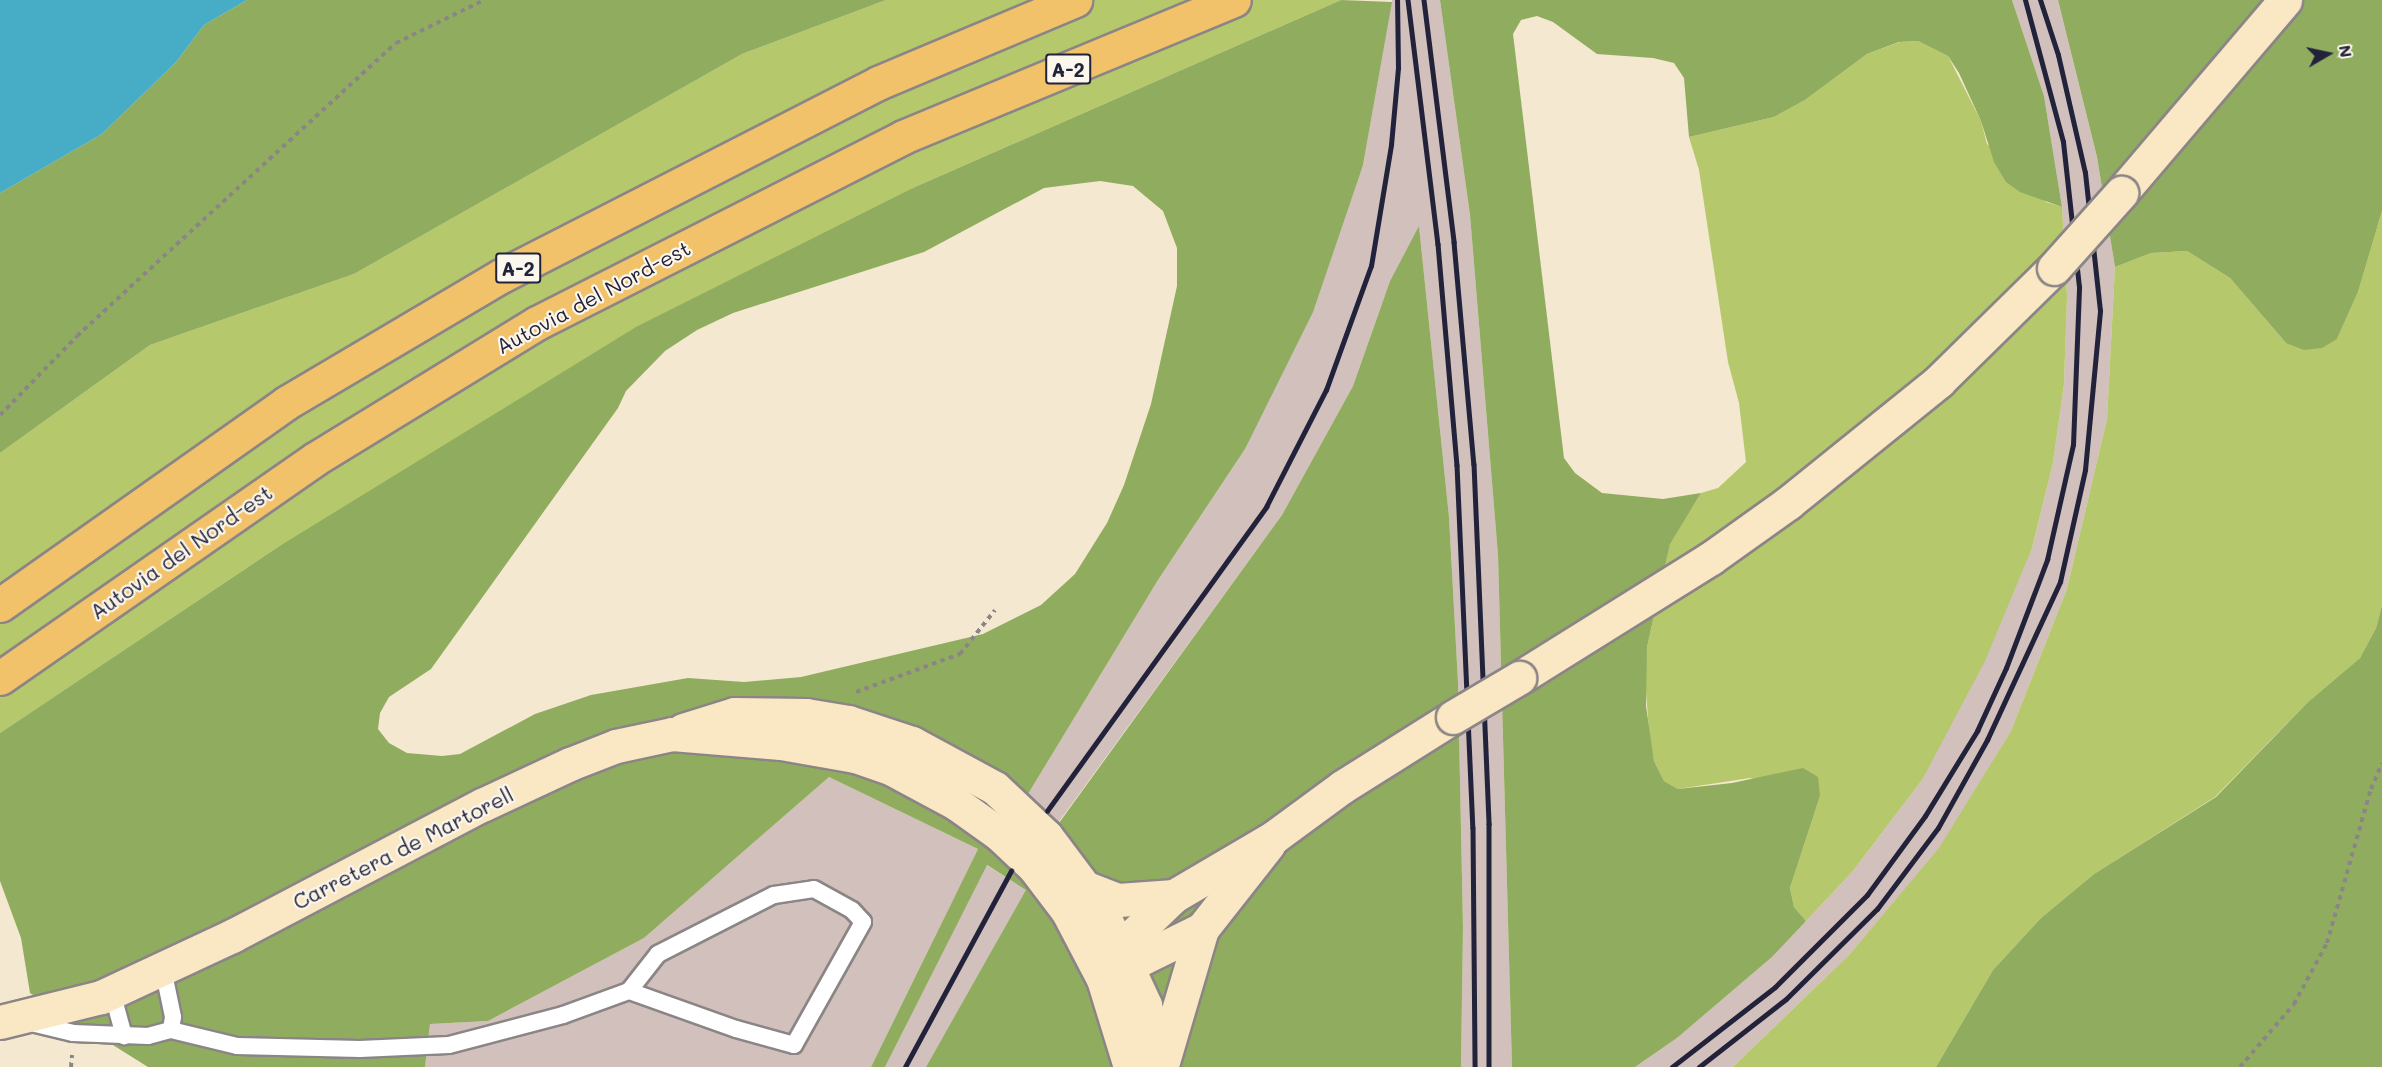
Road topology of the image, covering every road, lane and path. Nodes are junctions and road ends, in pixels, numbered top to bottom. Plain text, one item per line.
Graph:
1 (479, 0) edge
2 (484, 0) edge
3 (1075, 0) edge
4 (1233, 0) edge
5 (2285, 0) edge
6 (474, 5) junction
7 (0, 416) edge
8 (0, 605) edge
9 (995, 610) dead end
10 (0, 678) edge
11 (852, 693) dead end
12 (672, 734) junction
13 (2382, 763) edge
14 (945, 797) junction
15 (1274, 837) junction
16 (1089, 889) junction
17 (1174, 896) junction
18 (1202, 929) junction
19 (1126, 957) junction
20 (163, 969) junction
21 (629, 991) junction
22 (112, 992) junction
23 (10, 1021) edge
24 (171, 1030) junction
25 (124, 1036) junction
26 (1127, 1053) edge
27 (1160, 1067) edge
28 (2240, 1067) edge

1 - 6 path
2 - 6 path
3 - 8 highway, A-2
4 - 10 highway, Autovia del Nord-est / A-2
5 - 15 main road, bridge
6 - 7 path
9 - 11 path
12 - 14 main road, Carretera de Martorell
12 - 16 main road
12 - 20 main road, Carretera de Martorell
13 - 28 path
14 - 19 main road
14 - 26 main road
15 - 17 main road
15 - 18 main road
16 - 17 main road
16 - 19 main road
17 - 19 main road
18 - 19 main road
18 - 27 main road
19 - 26 main road
19 - 27 main road
20 - 22 main road, Carretera de Martorell
20 - 24 lane
21 - 21 lane
21 - 24 lane
22 - 23 main road, Carretera de Martorell
22 - 25 lane
23 - 25 lane
24 - 25 lane

